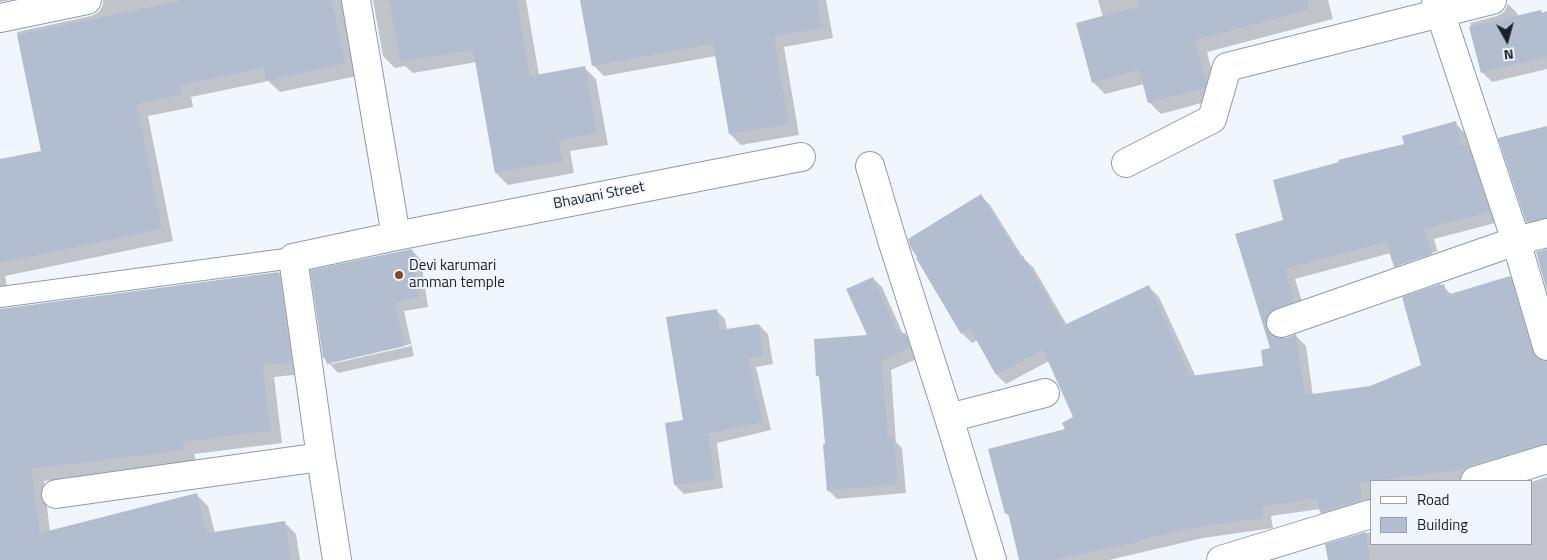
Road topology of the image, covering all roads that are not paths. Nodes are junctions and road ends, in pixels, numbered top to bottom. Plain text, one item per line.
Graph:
1 (87, 0) edge
2 (356, 0) edge
3 (1492, 0) edge
4 (1439, 7) edge
5 (0, 18) edge
6 (801, 157) dead end
7 (1126, 163) dead end
8 (870, 166) dead end
9 (1547, 233) edge
10 (396, 236) junction
11 (1516, 242) junction
12 (292, 258) junction
13 (0, 297) edge
14 (1281, 323) dead end
15 (1547, 346) edge
16 (1045, 393) dead end
17 (949, 418) junction
18 (321, 458) junction
19 (1547, 459) edge
20 (1478, 480) edge
21 (56, 494) dead end
22 (1370, 514) edge
23 (337, 560) edge
24 (992, 560) edge
25 (1221, 560) edge

1 - 5 street
2 - 10 street
3 - 4 street
4 - 7 street
4 - 11 street
6 - 10 street, Bhavani Street
8 - 17 street
9 - 11 street
10 - 12 street, Bhavani Street
11 - 14 street
11 - 15 street
12 - 13 lane
12 - 18 street
16 - 17 street
17 - 24 street
18 - 21 street
18 - 23 street
19 - 20 street
22 - 25 street

